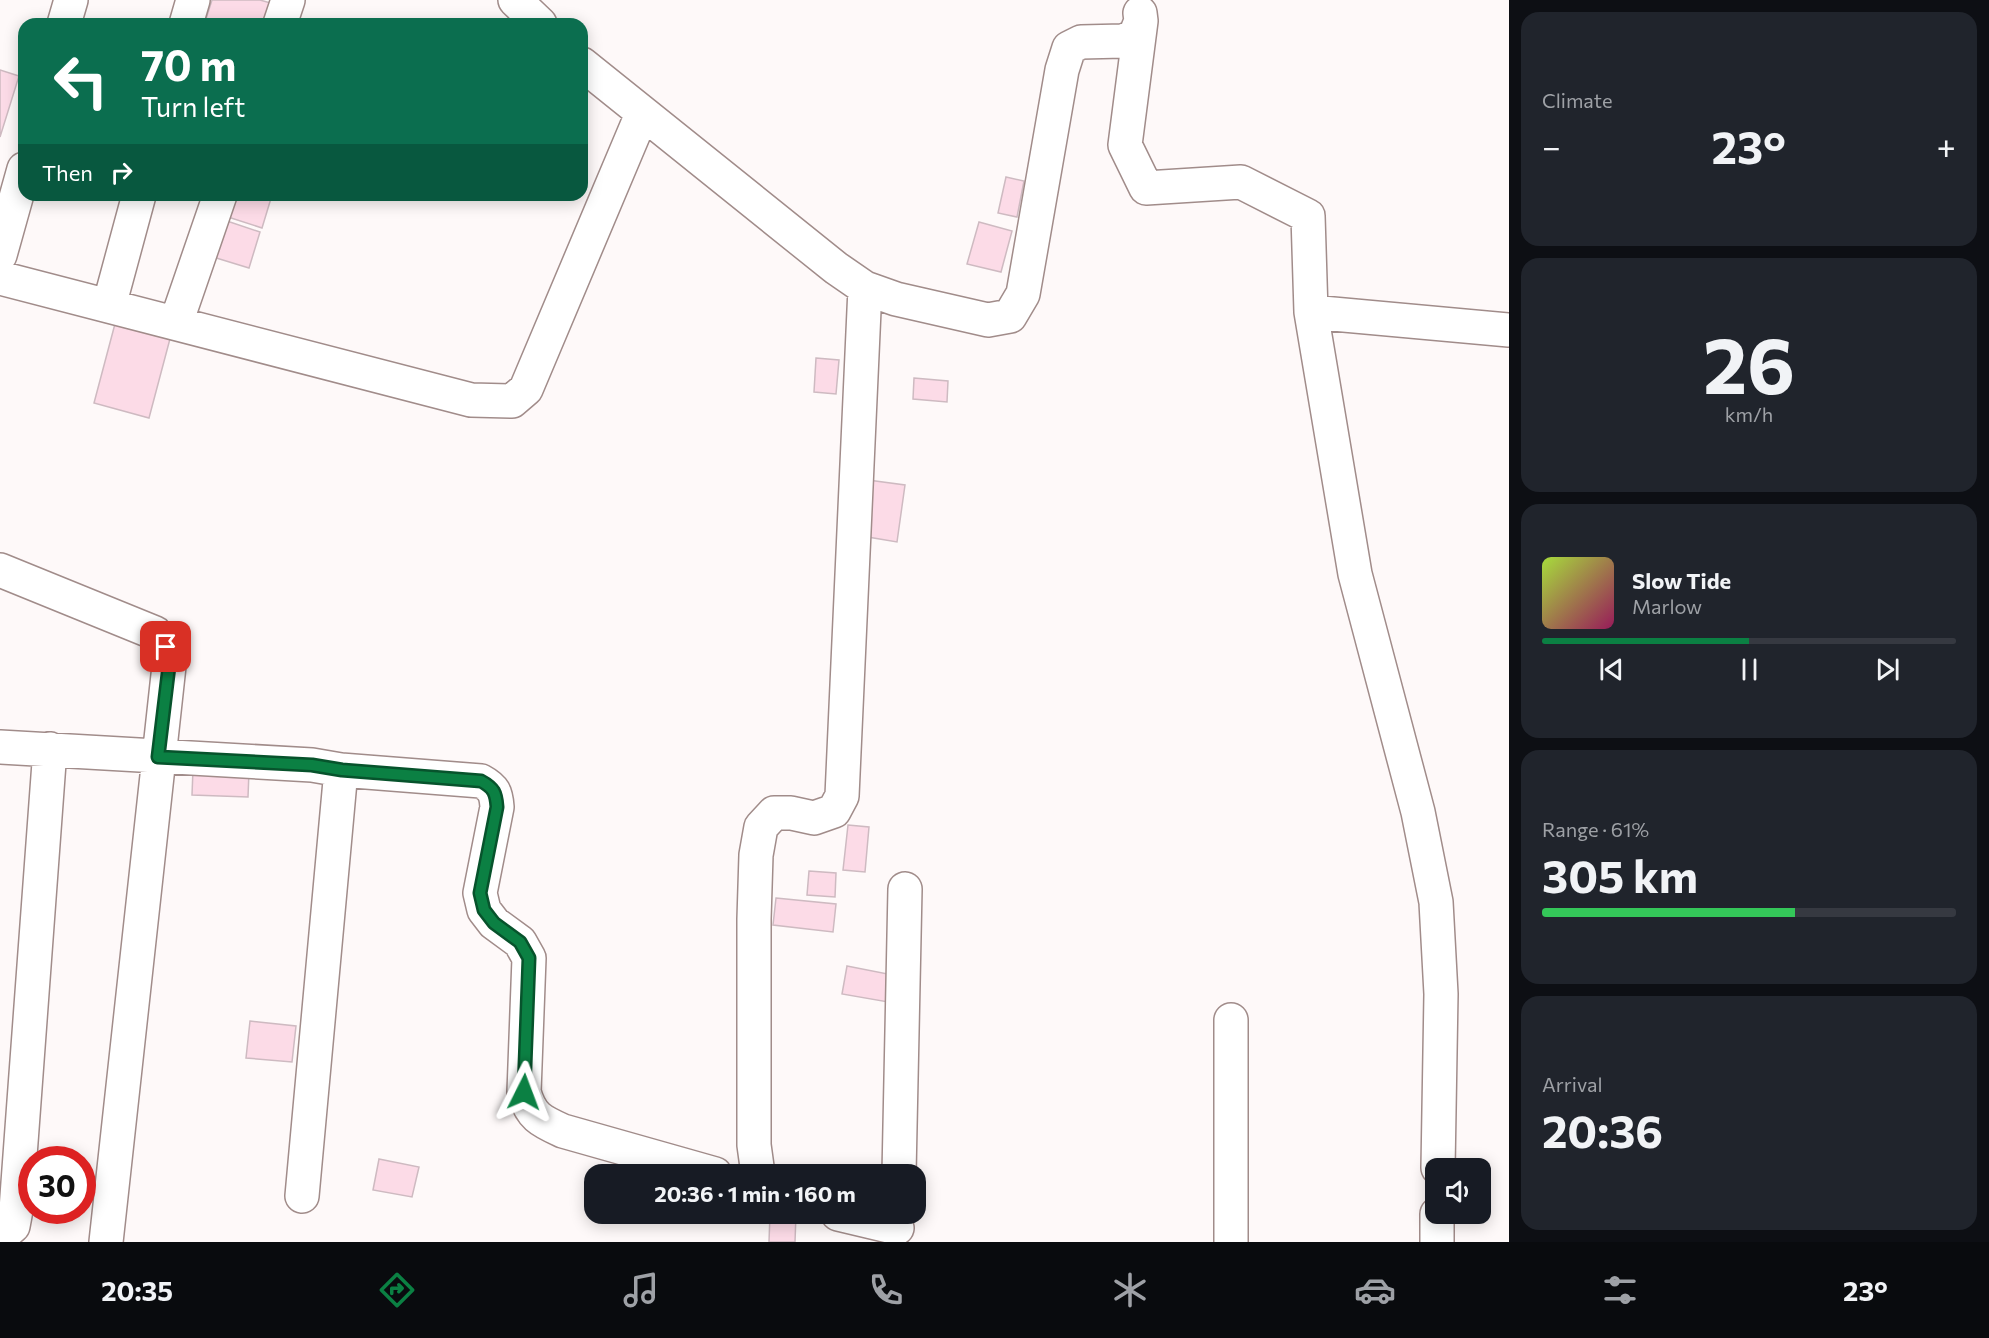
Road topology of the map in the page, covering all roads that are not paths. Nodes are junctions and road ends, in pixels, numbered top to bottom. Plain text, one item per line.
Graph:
1 (71, 0) edge
2 (193, 0) edge
3 (288, 0) edge
4 (515, 0) edge
5 (1139, 11) edge
6 (66, 18) edge
7 (188, 18) edge
8 (282, 18) edge
9 (534, 18) edge
10 (588, 69) edge
11 (642, 114) junction
12 (18, 195) edge
13 (137, 201) edge
14 (218, 201) edge
15 (0, 274) edge
16 (865, 288) junction
17 (109, 306) junction
18 (1311, 312) junction
19 (176, 323) junction
20 (1509, 330) edge
21 (0, 570) edge
22 (0, 747) edge
23 (50, 749) junction
24 (158, 757) junction
25 (342, 770) junction
26 (905, 889) dead end
27 (1231, 1020) dead end
28 (1438, 1158) edge
29 (680, 1164) edge
30 (757, 1164) edge
31 (899, 1164) edge
32 (302, 1196) dead end
33 (881, 1224) edge
34 (1437, 1224) edge
35 (898, 1228) edge
36 (0, 1237) edge
37 (106, 1242) edge
38 (1232, 1242) edge
39 (1437, 1242) edge

1 - 6 street
2 - 7 street
3 - 8 street
4 - 9 street
5 - 16 street
5 - 18 street
10 - 11 street
11 - 16 street
11 - 19 street
12 - 15 street
13 - 17 street
14 - 19 street
15 - 17 street
16 - 30 street
17 - 19 street
18 - 20 street
18 - 28 street
21 - 24 street
22 - 23 street
23 - 24 street
23 - 36 street
24 - 25 street
24 - 37 street
25 - 29 street
25 - 32 street
26 - 31 street
27 - 38 street
33 - 35 street
34 - 39 street

